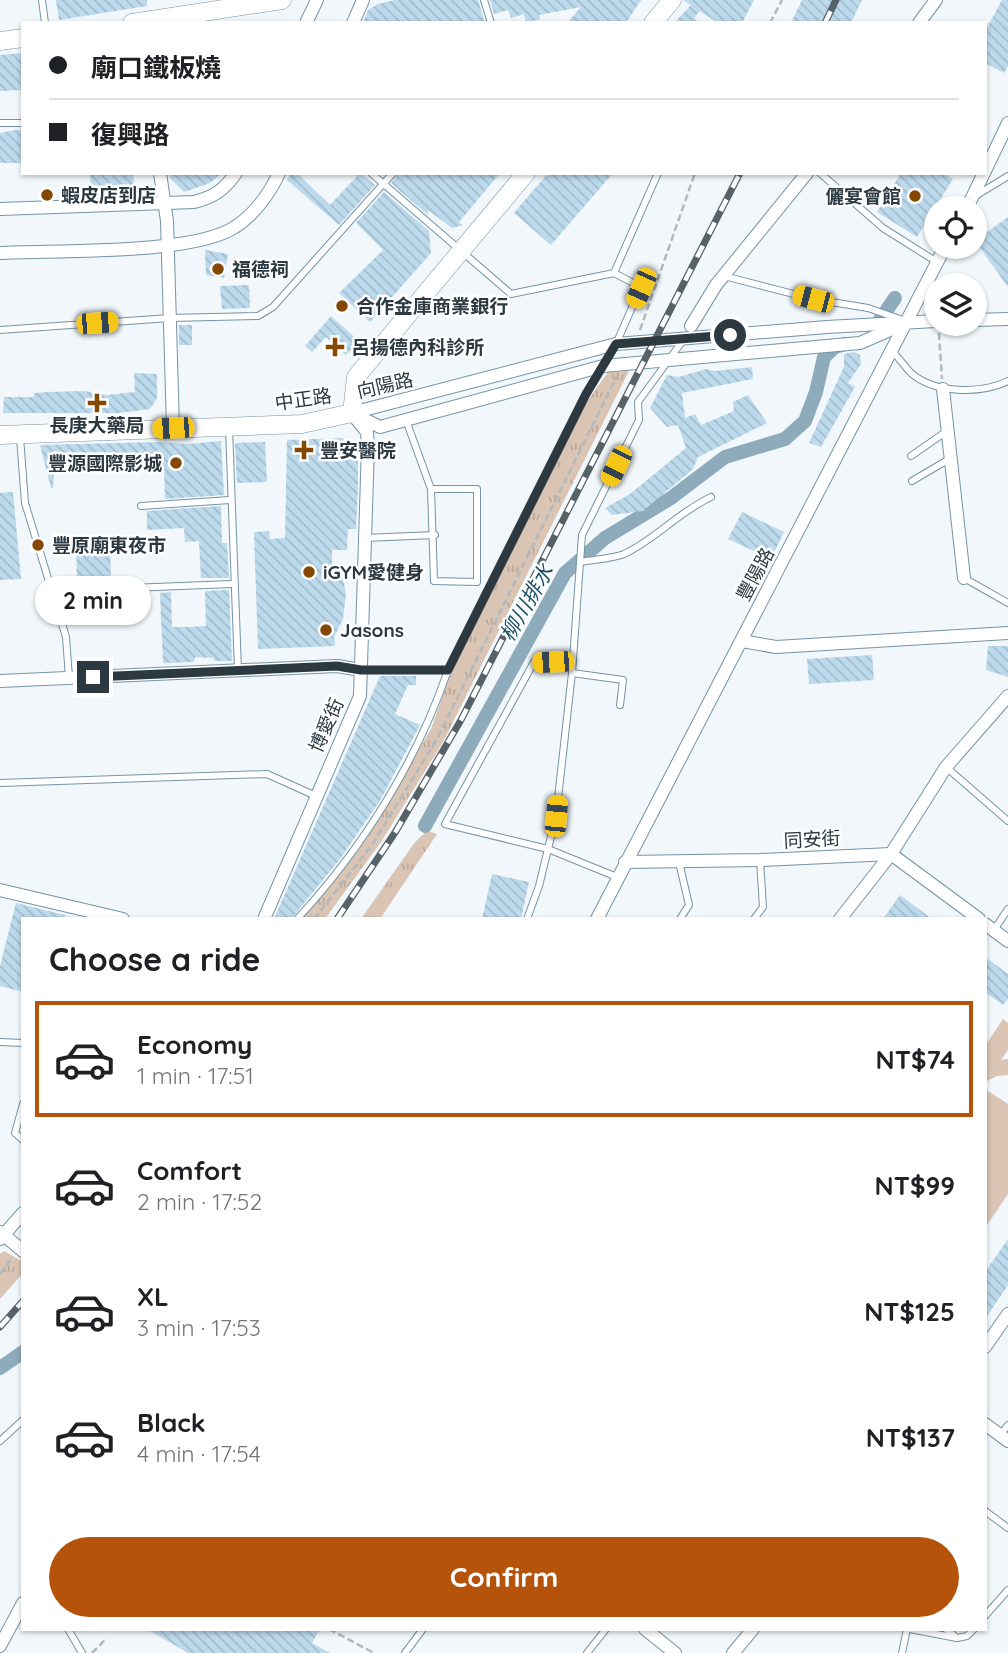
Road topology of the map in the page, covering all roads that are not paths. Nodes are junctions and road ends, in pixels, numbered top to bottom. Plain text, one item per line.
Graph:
1 (42, 0) edge
2 (282, 0) edge
3 (317, 0) edge
4 (363, 0) edge
5 (484, 0) edge
6 (936, 0) edge
7 (672, 1) edge
8 (45, 21) edge
9 (159, 21) edge
10 (307, 21) edge
11 (354, 21) edge
12 (490, 21) edge
13 (655, 21) edge
14 (920, 21) edge
15 (21, 38) edge
16 (0, 41) edge
17 (0, 123) edge
18 (21, 123) edge
19 (1008, 123) edge
20 (987, 168) edge
21 (160, 175) edge
22 (235, 175) edge
23 (278, 175) edge
24 (373, 175) edge
25 (391, 175) edge
26 (524, 175) edge
27 (657, 175) edge
28 (805, 175) edge
29 (822, 175) edge
30 (984, 175) edge
31 (1008, 176) edge
32 (384, 184) junction
33 (973, 196) edge
34 (980, 196) edge
35 (164, 204) junction
36 (0, 209) edge
37 (168, 246) junction
38 (461, 252) junction
39 (0, 253) edge
40 (939, 259) edge
41 (937, 262) junction
42 (614, 273) junction
43 (724, 275) junction
44 (170, 318) junction
45 (1008, 319) edge
46 (987, 320) edge
47 (909, 323) junction
48 (924, 323) edge
49 (691, 326) joint
50 (0, 330) edge
51 (684, 340) junction
52 (616, 344) junction
53 (893, 352) junction
54 (669, 359) junction
55 (603, 366) junction
56 (1008, 381) edge
57 (943, 389) junction
58 (352, 413) junction
59 (406, 420) junction
60 (229, 426) junction
61 (173, 428) junction
62 (948, 431) junction
63 (0, 435) edge
64 (20, 435) junction
65 (911, 456) dead end
66 (951, 458) junction
67 (912, 481) dead end
68 (431, 489) junction
69 (711, 497) dead end
70 (230, 500) junction
71 (141, 506) dead end
72 (435, 535) junction
73 (365, 538) junction
74 (581, 562) junction
75 (964, 578) joint
76 (233, 583) junction
77 (53, 591) junction
78 (1008, 603) edge
79 (1008, 633) edge
80 (742, 641) junction
81 (573, 661) junction
82 (238, 670) junction
83 (361, 670) junction
84 (448, 670) junction
85 (572, 673) junction
86 (69, 679) junction
87 (0, 681) edge
88 (1008, 696) edge
89 (620, 705) dead end
90 (946, 767) junction
91 (0, 783) edge
92 (316, 796) junction
93 (1008, 821) edge
94 (548, 849) junction
95 (891, 854) junction
96 (760, 860) junction
97 (625, 862) junction
98 (679, 862) junction
99 (617, 877) junction
100 (0, 890) edge
101 (1008, 909) edge
102 (111, 917) edge
103 (265, 917) edge
104 (299, 917) edge
105 (528, 917) edge
106 (598, 917) edge
107 (681, 917) edge
108 (755, 917) edge
109 (842, 917) edge
110 (976, 917) edge
111 (990, 927) edge
112 (1008, 941) edge
113 (0, 1042) edge
114 (21, 1043) edge
115 (21, 1111) edge
116 (21, 1138) edge
117 (21, 1215) edge
118 (1, 1235) edge
119 (21, 1248) edge
120 (1008, 1314) edge
121 (987, 1344) edge
122 (21, 1422) edge
123 (987, 1425) edge
124 (1005, 1434) edge
125 (0, 1441) edge
126 (987, 1512) edge
127 (1008, 1528) edge
128 (1008, 1590) edge
129 (21, 1607) edge
130 (987, 1614) edge
131 (69, 1631) edge
132 (422, 1631) edge
133 (604, 1631) edge
134 (648, 1631) edge
135 (751, 1631) edge
136 (908, 1631) edge
137 (920, 1631) edge
138 (949, 1631) edge
139 (972, 1631) edge
140 (957, 1637) junction
141 (0, 1646) edge
142 (82, 1653) edge
143 (405, 1653) edge
144 (587, 1653) edge
145 (675, 1653) edge
146 (733, 1653) edge
147 (902, 1653) edge

1 - 8 lane
2 - 9 street
3 - 10 street
4 - 11 street
5 - 12 lane
6 - 14 street
7 - 13 street
15 - 16 street
17 - 18 lane
19 - 20 street
21 - 35 street
22 - 35 street
23 - 37 street
24 - 32 lane
25 - 32 lane
26 - 38 street, 中正路
27 - 42 lane
28 - 43 street
29 - 41 lane
30 - 33 street
31 - 34 lane
32 - 38 lane
32 - 44 lane
35 - 36 street
35 - 37 street
37 - 39 street
37 - 44 street
38 - 42 lane
38 - 58 street, 中正路
40 - 41 street, 豐陽路
41 - 47 street, 豐陽路
42 - 52 lane
43 - 47 lane
43 - 49 street
44 - 50 lane
44 - 61 street
45 - 46 street
47 - 48 street, 向陽路
47 - 51 street, 向陽路
47 - 53 street, 豐陽路
47 - 54 street, 向陽路
49 - 51 lane
51 - 52 street, 向陽路
51 - 54 lane
52 - 55 lane
52 - 58 street, 向陽路
53 - 57 lane
53 - 80 street, 豐陽路
54 - 55 street, 向陽路
54 - 74 lane
55 - 59 street, 向陽路
55 - 84 lane
56 - 57 lane
57 - 62 street
58 - 59 street, 向陽路
58 - 60 street, 中正路
58 - 73 street, 博愛街
59 - 68 lane
60 - 61 street, 中正路
60 - 70 lane
61 - 64 street, 中正路
62 - 65 lane
62 - 66 street
63 - 64 street, 中正路
64 - 77 lane
66 - 67 lane
66 - 75 street
68 - 72 lane
68 - 72 lane
69 - 74 lane
70 - 71 lane
70 - 76 lane
72 - 73 lane
73 - 83 street, 博愛街
74 - 81 lane
75 - 78 lane
76 - 77 lane
76 - 82 lane
77 - 86 lane
79 - 80 street
80 - 97 street, 豐陽路
81 - 85 lane
81 - 94 lane
82 - 83 street
82 - 86 street
83 - 84 lane
83 - 92 street, 博愛街
84 - 104 lane
85 - 89 lane
85 - 94 lane
86 - 87 street
88 - 90 street
90 - 93 lane
90 - 95 street
91 - 92 lane
92 - 103 street, 博愛街
94 - 99 lane
94 - 105 lane
95 - 96 street, 同安街
95 - 109 street
95 - 110 street
96 - 98 street, 同安街
96 - 108 lane
97 - 98 street, 同安街
97 - 99 street, 豐陽路
98 - 107 lane
99 - 106 street, 豐陽路
100 - 102 street
101 - 111 lane
111 - 112 street
113 - 114 lane
115 - 116 lane
117 - 118 street
118 - 119 street
120 - 121 street
122 - 125 lane
123 - 124 street
126 - 127 lane
128 - 130 lane
129 - 141 street
131 - 142 lane
132 - 143 lane
133 - 144 lane
134 - 145 street
135 - 146 street
136 - 147 lane
137 - 140 lane
138 - 140 lane
139 - 140 lane

